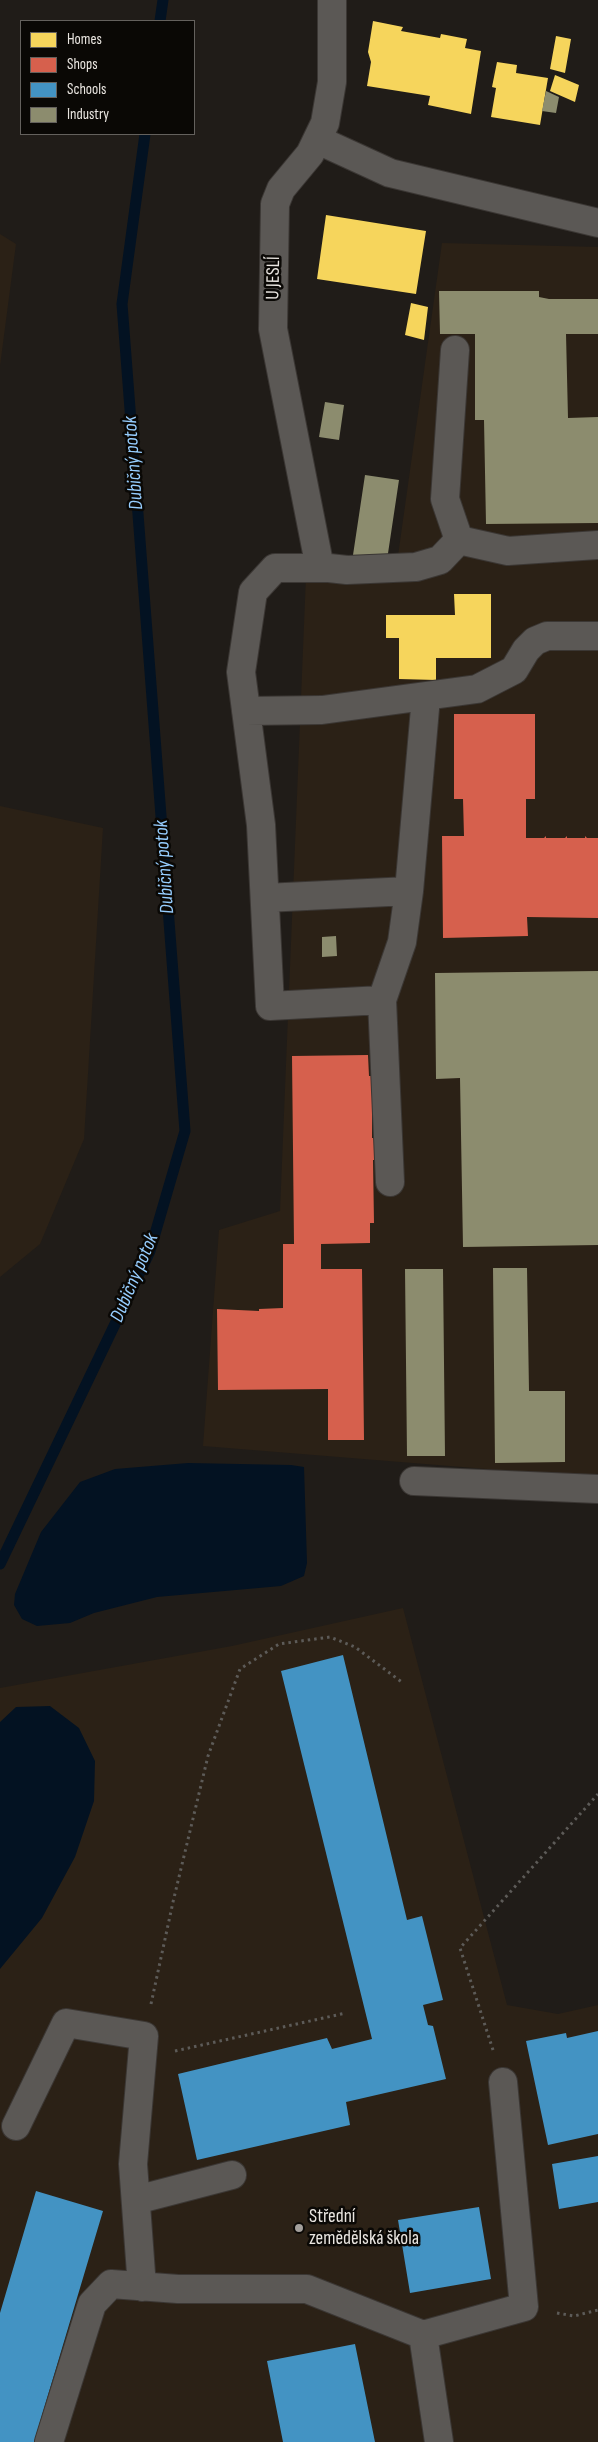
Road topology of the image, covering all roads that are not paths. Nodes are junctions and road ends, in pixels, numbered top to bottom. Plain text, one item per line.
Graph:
1 (332, 0) edge
2 (318, 140) junction
3 (598, 223) edge
4 (455, 350) dead end
5 (459, 540) junction
6 (598, 545) edge
7 (320, 568) junction
8 (598, 636) edge
9 (426, 697) junction
10 (246, 712) junction
11 (409, 891) junction
12 (265, 898) junction
13 (382, 1000) junction
14 (390, 1182) dead end
15 (414, 1481) dead end
16 (598, 1489) edge
17 (503, 2082) road end
18 (16, 2126) dead end
19 (232, 2175) dead end
20 (136, 2200) junction
21 (142, 2287) junction
22 (423, 2335) junction
23 (49, 2442) edge
24 (439, 2442) edge

1 - 2 street, U JESLÍ
2 - 3 street
2 - 7 street, U JESLÍ
4 - 5 street
5 - 6 street
5 - 7 street
7 - 10 street
8 - 9 street
9 - 10 street
9 - 11 street
10 - 12 street
11 - 12 street
11 - 13 street
12 - 13 street
13 - 14 street
15 - 16 street
17 - 22 street
18 - 20 street
19 - 20 street
20 - 21 street
21 - 22 street
21 - 23 street
22 - 24 street

